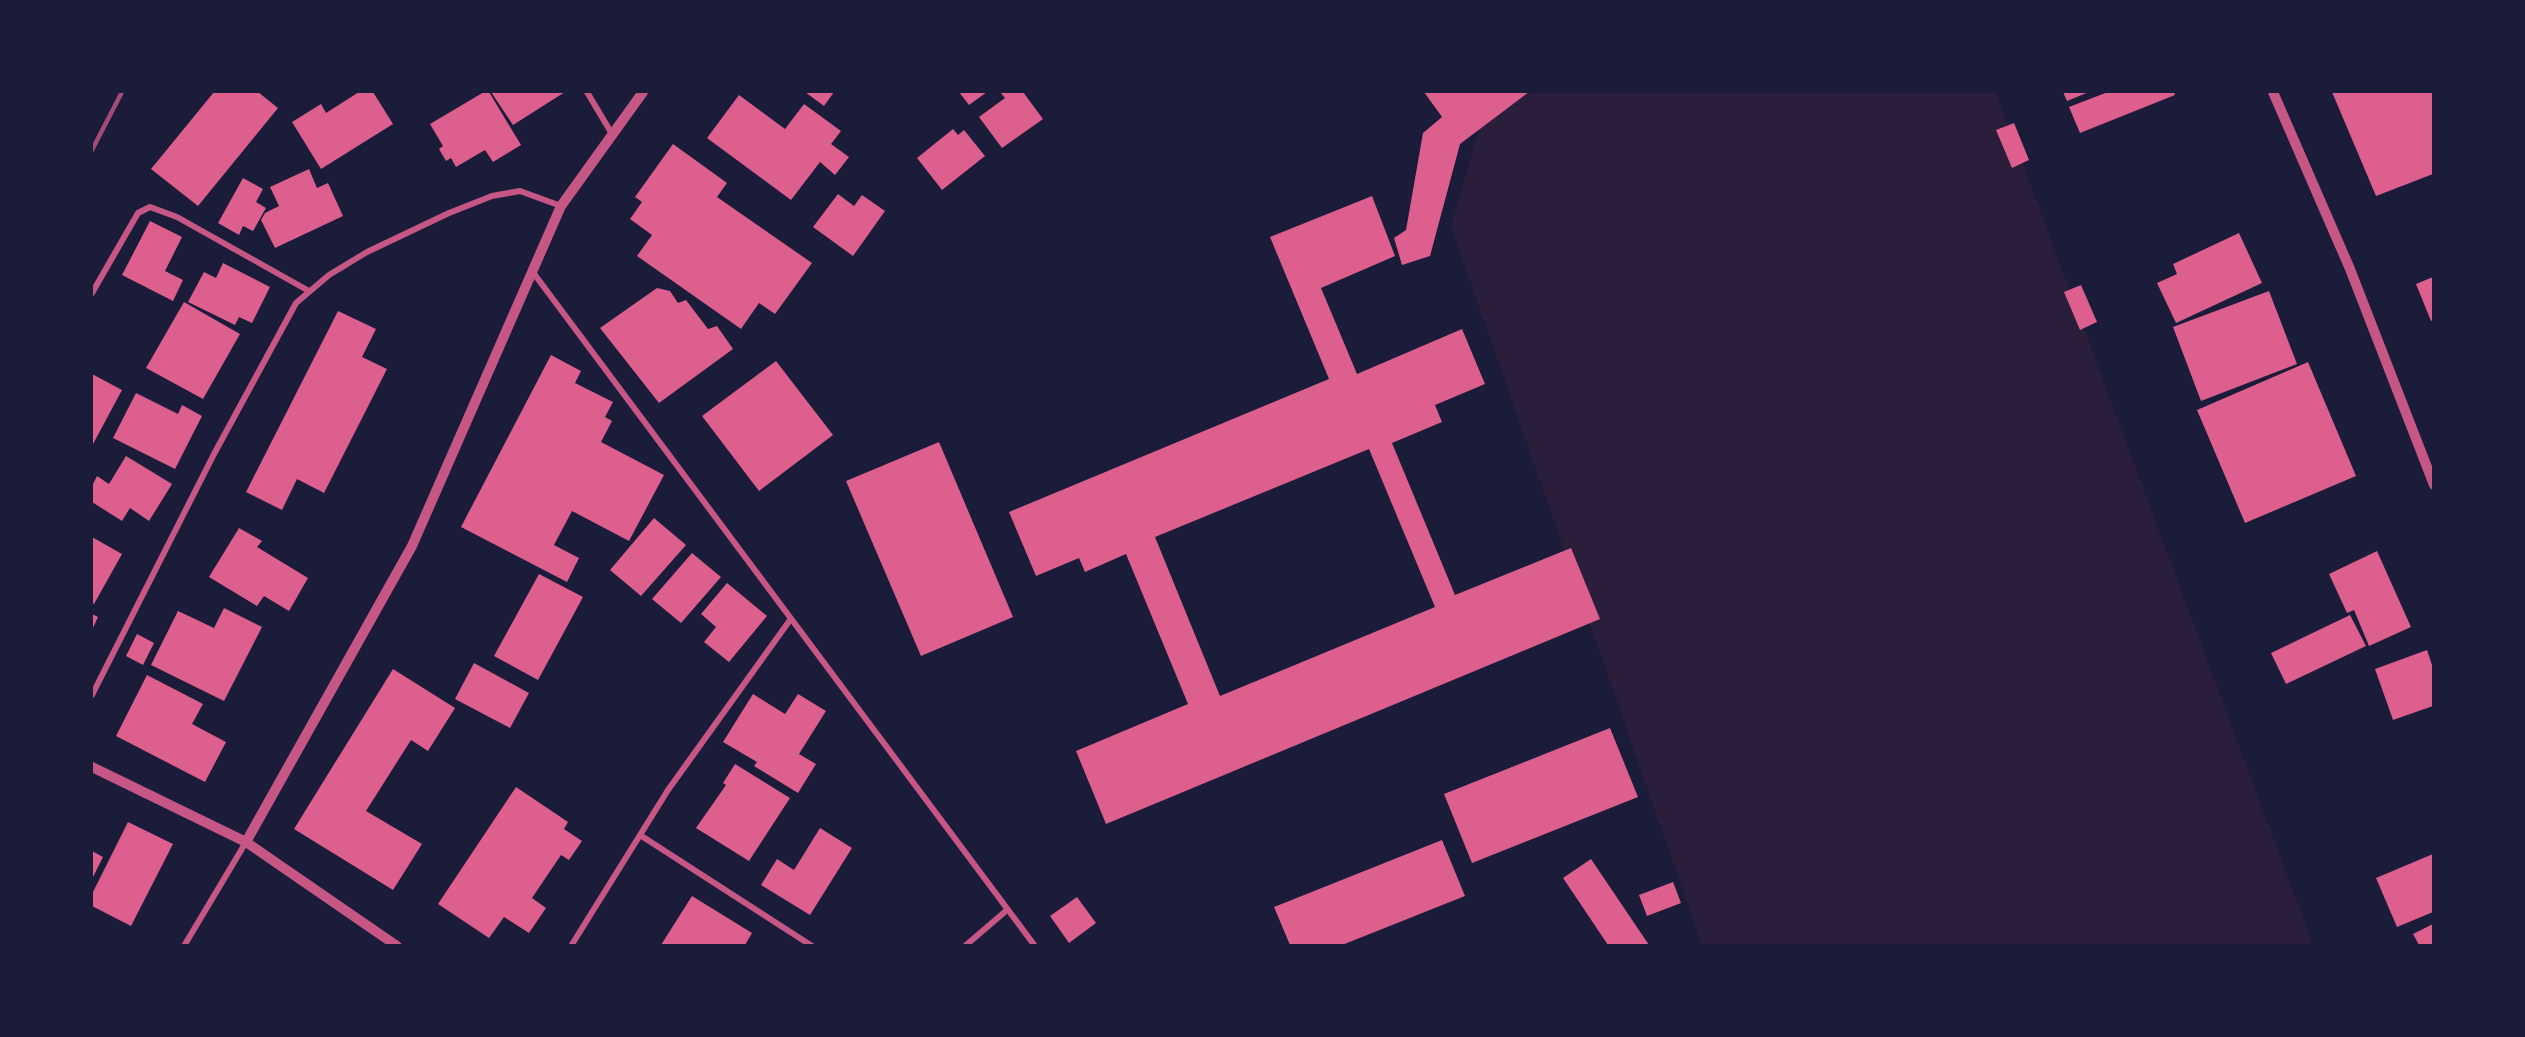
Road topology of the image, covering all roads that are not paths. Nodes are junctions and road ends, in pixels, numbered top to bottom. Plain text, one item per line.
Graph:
1 (587, 92) edge
2 (643, 92) edge
3 (2273, 92) edge
4 (612, 134) junction
5 (561, 206) junction
6 (532, 270) junction
7 (309, 291) junction
8 (92, 293) edge
9 (2433, 485) edge
10 (790, 620) junction
11 (92, 695) edge
12 (92, 766) edge
13 (640, 835) junction
14 (246, 842) junction
15 (1007, 910) junction
16 (184, 945) edge
17 (397, 945) edge
18 (572, 945) edge
19 (812, 945) edge
20 (965, 945) edge
21 (1035, 945) edge

1 - 4 street
2 - 4 street
3 - 9 street
4 - 5 street
5 - 6 street
5 - 7 street
6 - 10 street
6 - 14 street
7 - 8 street
7 - 11 street
10 - 13 street
10 - 15 street
12 - 14 street
13 - 18 street
13 - 19 street
14 - 16 street
14 - 17 street
15 - 20 street
15 - 21 street

